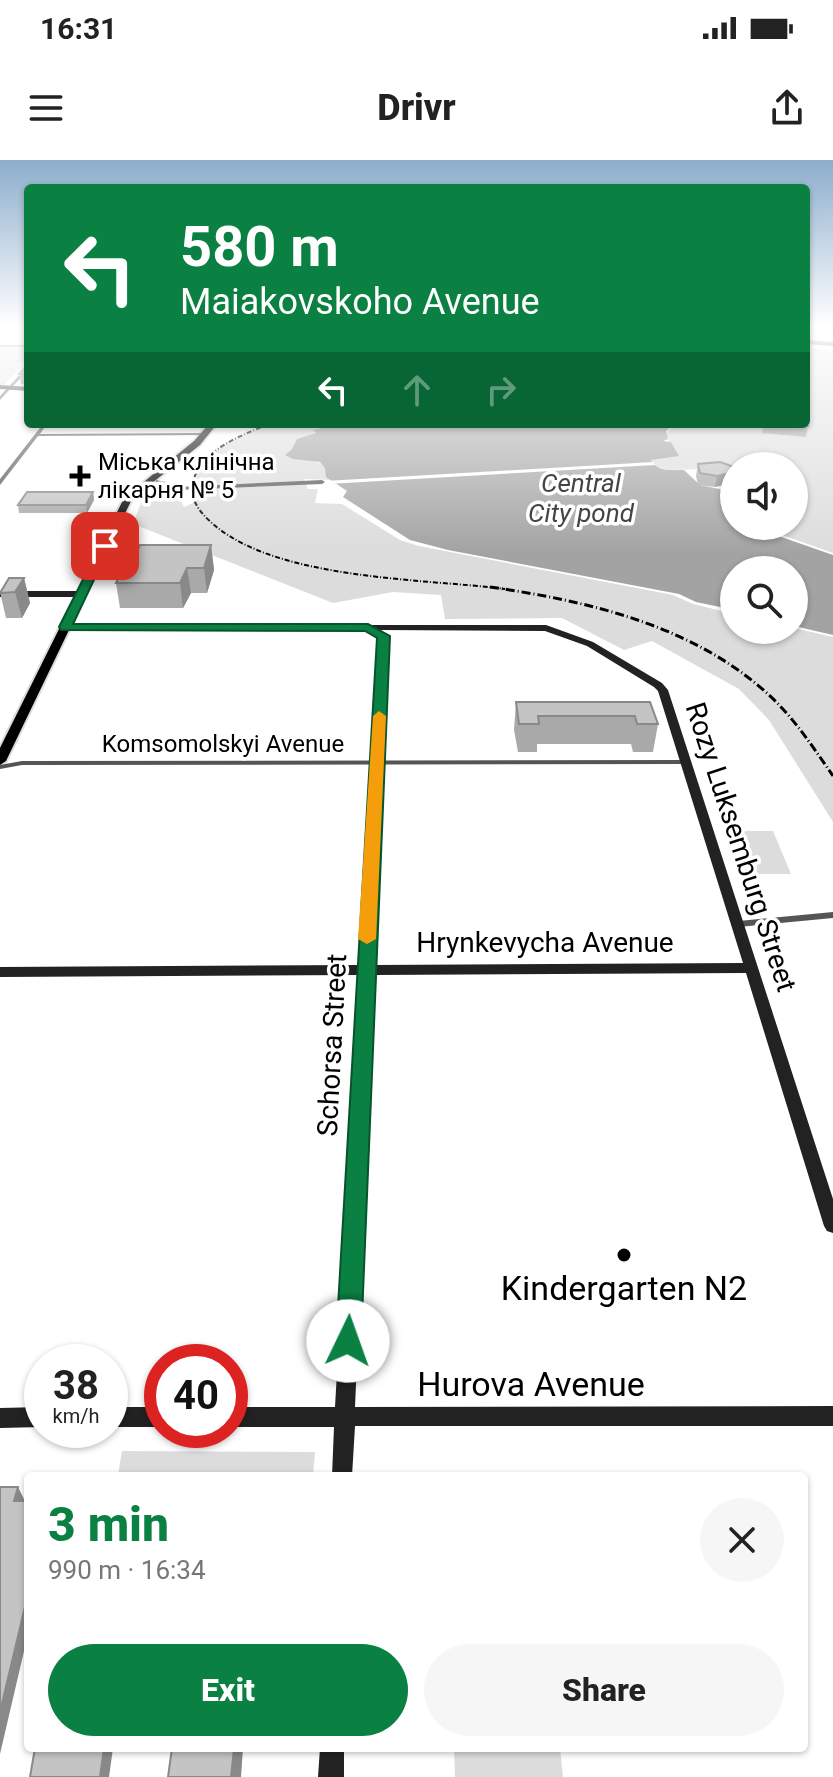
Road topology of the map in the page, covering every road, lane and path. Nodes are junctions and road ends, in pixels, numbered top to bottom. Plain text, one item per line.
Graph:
1 (42, 428) edge
2 (108, 428) edge
3 (211, 428) edge
4 (207, 434) junction
5 (37, 435) junction
6 (104, 435) junction
7 (158, 481) tunnel mouth
8 (322, 482) dead end
9 (0, 483) edge
10 (175, 489) junction
11 (153, 490) tunnel mouth
12 (141, 498) tunnel mouth
13 (0, 594) edge
14 (82, 594) junction
15 (65, 627) junction
16 (390, 632) junction
17 (686, 762) junction
18 (0, 764) edge
19 (377, 764) junction
20 (833, 915) edge
21 (739, 924) junction
22 (753, 968) junction
23 (365, 969) junction
24 (0, 972) edge
25 (833, 1226) edge
26 (345, 1416) junction
27 (833, 1416) edge
28 (24, 1417) edge
29 (248, 1417) edge
30 (0, 1418) edge
31 (342, 1472) edge
32 (332, 1752) edge
33 (331, 1777) edge

1 - 5 street
2 - 6 street
3 - 4 main road
4 - 6 street
4 - 14 main road
5 - 6 street
5 - 9 street
7 - 10 street
8 - 10 street
10 - 11 street
10 - 12 street
13 - 14 street
14 - 15 main road
15 - 16 street
15 - 18 main road
16 - 17 street, Rozy Luksemburg Street
16 - 19 street, Schorsa Street
17 - 19 street, Komsomolskyi Avenue
17 - 21 street, Rozy Luksemburg Street
18 - 19 street, Komsomolskyi Avenue
19 - 23 street, Schorsa Street
20 - 21 street
21 - 22 street, Rozy Luksemburg Street
22 - 23 street, Hrynkevycha Avenue
22 - 25 street, Rozy Luksemburg Street
23 - 24 street, Hrynkevycha Avenue
23 - 26 street, Schorsa Street
26 - 27 street, Hurova Avenue
26 - 29 street, Hurova Avenue
26 - 31 street, Schorsa Street
28 - 30 street
32 - 33 street

